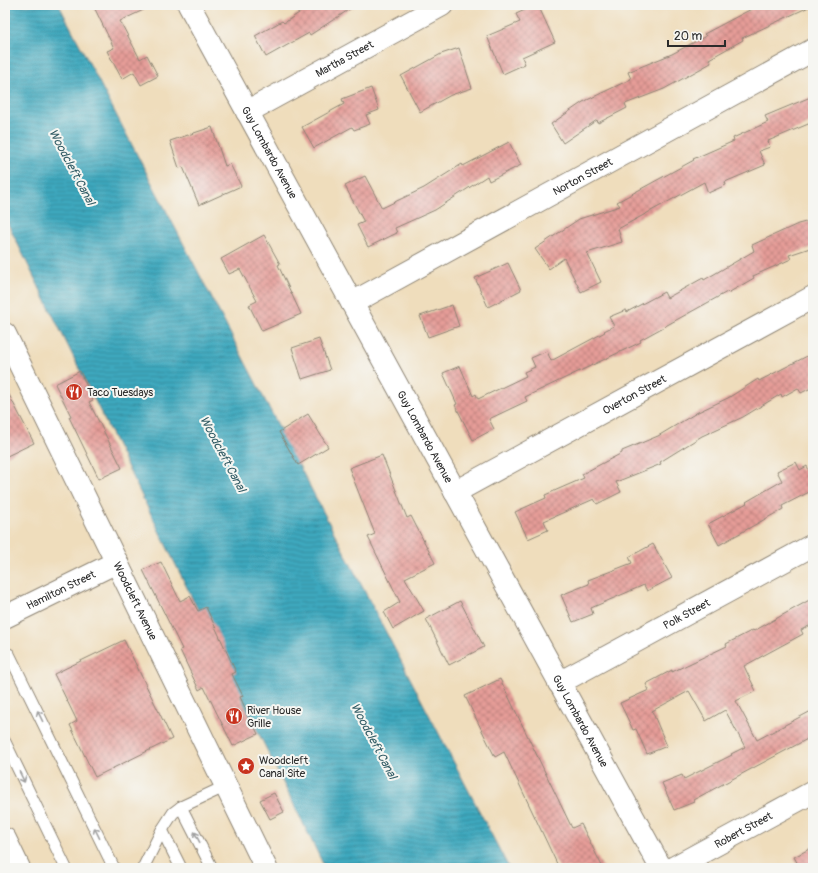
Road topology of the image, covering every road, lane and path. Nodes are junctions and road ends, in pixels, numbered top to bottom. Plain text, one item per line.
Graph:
1 (189, 5) edge
2 (442, 5) edge
3 (813, 50) edge
4 (247, 112) junction
5 (813, 297) edge
6 (352, 303) junction
7 (5, 334) edge
8 (455, 492) junction
9 (813, 545) edge
10 (117, 562) junction
11 (5, 617) edge
12 (5, 653) edge
13 (559, 683) junction
14 (5, 742) edge
15 (226, 786) junction
16 (813, 792) edge
17 (181, 807) junction
18 (162, 830) junction
19 (5, 839) edge
20 (19, 868) edge
21 (66, 868) edge
22 (114, 868) edge
23 (142, 868) edge
24 (181, 868) edge
25 (212, 868) edge
26 (266, 868) edge
27 (661, 868) edge
28 (673, 868) edge

1 - 4 street, Guy Lombardo Avenue
2 - 4 street, Martha Street
3 - 6 street, Norton Street
4 - 6 street, Guy Lombardo Avenue
5 - 8 street, Overton Street
6 - 8 street, Guy Lombardo Avenue
7 - 10 street, Woodcleft Avenue
8 - 13 street, Guy Lombardo Avenue
9 - 13 street, Polk Street
10 - 11 street, Hamilton Street
10 - 15 street, Woodcleft Avenue
22 -> 12 lane
13 - 27 street, Guy Lombardo Avenue
14 -> 21 lane
15 - 17 lane
15 - 26 street, Woodcleft Avenue
16 - 28 street, Robert Street
17 - 18 lane
25 -> 17 lane
18 - 23 lane
18 - 24 lane
19 - 20 street

